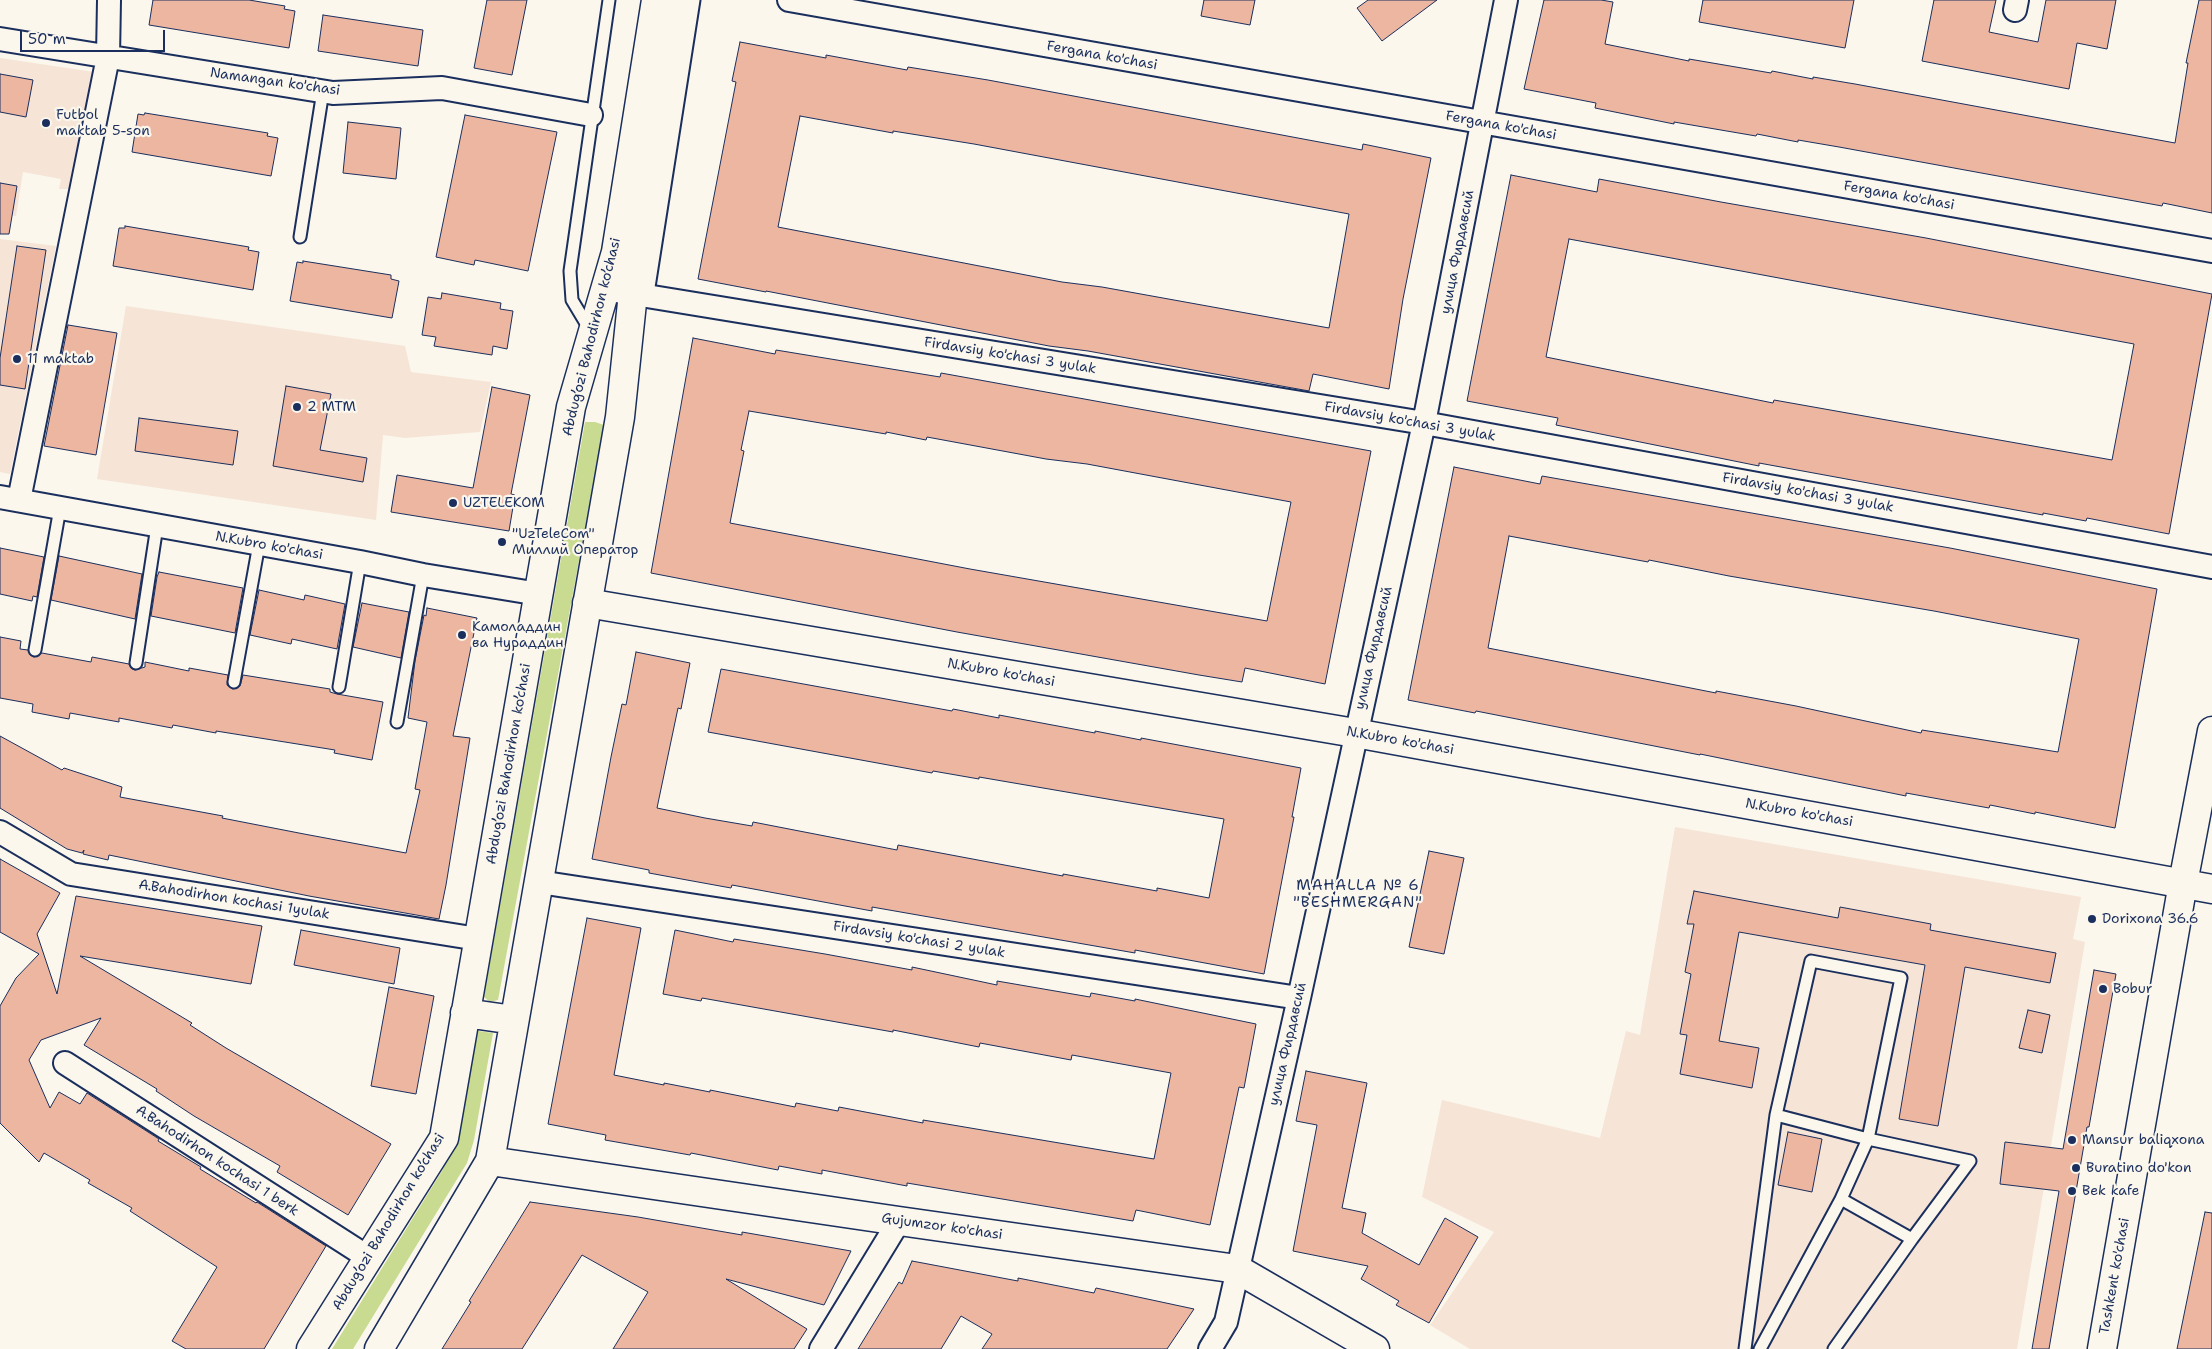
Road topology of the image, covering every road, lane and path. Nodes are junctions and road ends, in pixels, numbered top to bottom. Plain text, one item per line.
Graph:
1 (109, 0) edge
2 (609, 0) edge
3 (656, 0) edge
4 (678, 0) edge
5 (694, 0) edge
6 (789, 0) edge
7 (1506, 0) edge
8 (0, 39) edge
9 (108, 57) junction
10 (323, 91) junction
11 (591, 115) junction
12 (1484, 123) junction
13 (300, 237) dead end
14 (2212, 251) edge
15 (605, 289) junction
16 (641, 308) junction
17 (592, 335) junction
18 (1424, 423) junction
19 (9, 499) edge
20 (60, 508) junction
21 (157, 526) junction
22 (259, 544) junction
23 (360, 562) junction
24 (2212, 567) edge
25 (424, 575) junction
26 (539, 594) junction
27 (587, 603) junction
28 (35, 650) dead end
29 (136, 663) dead end
30 (234, 682) dead end
31 (339, 688) dead end
32 (397, 722) dead end
33 (2212, 731) edge
34 (1355, 733) junction
35 (0, 832) edge
36 (538, 882) junction
37 (2183, 883) junction
38 (2212, 889) edge
39 (478, 939) junction
40 (1299, 998) junction
41 (466, 1013) junction
42 (514, 1020) junction
43 (65, 1063) dead end
44 (1776, 1114) junction
45 (1868, 1139) junction
46 (490, 1161) junction
47 (1841, 1199) junction
48 (899, 1221) junction
49 (1912, 1239) junction
50 (369, 1258) junction
51 (1237, 1269) junction
52 (311, 1349) edge
53 (379, 1349) edge
54 (822, 1349) edge
55 (1210, 1349) edge
56 (1375, 1349) edge
57 (1745, 1349) edge
58 (1760, 1349) edge
59 (1834, 1349) edge
60 (2102, 1349) edge

1 - 9 street
2 - 11 lane
3 - 15 street, Abdug’ozi Bahodirhon ko’chasi
4 - 16 street, Abdug’ozi Bahodirhon ko’chasi
5 - 16 lane
6 - 12 street, Fergana ko'chasi
7 - 12 street, улица Фирдавсий
8 - 9 street, Namangan ko'chasi
9 - 10 street, Namangan ko'chasi
9 - 19 street
10 - 11 street, Namangan ko'chasi
10 - 13 lane
11 - 17 lane
12 - 14 street, Fergana ko'chasi
12 - 18 street, улица Фирдавсий
15 - 16 street, Firdavsiy ko'chasi 3 yulak
15 - 17 street, Abdug’ozi Bahodirhon ko’chasi
16 - 18 street, Firdavsiy ko'chasi 3 yulak
16 - 27 street, Abdug’ozi Bahodirhon ko’chasi
17 - 26 street, Abdug’ozi Bahodirhon ko’chasi
18 - 24 street, Firdavsiy ko'chasi 3 yulak
18 - 34 street, улица Фирдавсий
19 - 20 street, N.Kubro ko'chasi
20 - 21 street, N.Kubro ko'chasi
20 - 28 lane
21 - 22 street, N.Kubro ko'chasi
21 - 29 lane
22 - 23 street, N.Kubro ko'chasi
22 - 30 lane
23 - 25 street, N.Kubro ko'chasi
23 - 31 lane
25 - 26 street, N.Kubro ko'chasi
25 - 32 lane
26 - 39 street, Abdug’ozi Bahodirhon ko’chasi
27 - 34 street, N.Kubro ko'chasi
27 - 36 street, Abdug’ozi Bahodirhon ko’chasi
33 - 37 street, Tashkent ko'chasi
34 - 37 street, N.Kubro ko'chasi
34 - 40 street, улица Фирдавсий
35 - 39 street, A.Bahodirhon kochasi 1yulak
36 - 40 street, Firdavsiy ko'chasi 2 yulak
36 - 42 street, Abdug’ozi Bahodirhon ko’chasi
37 - 38 street, N.Kubro ko'chasi
37 - 60 street, Tashkent ko'chasi
39 - 41 street, Abdug’ozi Bahodirhon ko’chasi
40 - 51 street, улица Фирдавсий
41 - 42 street
41 - 50 street, Abdug’ozi Bahodirhon ko’chasi
42 - 46 street, Abdug’ozi Bahodirhon ko’chasi
43 - 50 street, A.Bahodirhon kochasi 1 berk
44 - 45 lane
44 - 45 lane
44 - 57 lane
45 - 47 lane
45 - 49 lane
46 - 48 street, Gujumzor ko'chasi
46 - 53 street, Abdug’ozi Bahodirhon ko’chasi
47 - 49 lane
47 - 58 lane
48 - 51 street, Gujumzor ko'chasi
48 - 54 street
49 - 59 lane
50 - 52 street, Abdug’ozi Bahodirhon ko’chasi
51 - 55 street, улица Фирдавсий
51 - 56 street, Gujumzor ko'chasi

